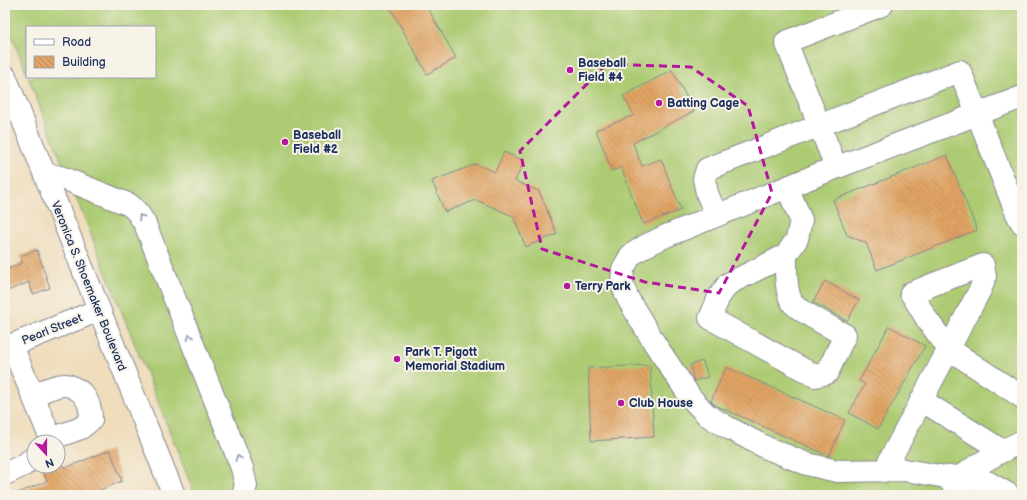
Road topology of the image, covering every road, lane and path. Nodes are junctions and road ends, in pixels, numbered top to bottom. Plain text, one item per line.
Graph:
1 (882, 5) edge
2 (5, 76) edge
3 (1022, 97) edge
4 (977, 114) junction
5 (819, 126) junction
6 (836, 167) junction
7 (44, 173) junction
8 (787, 187) junction
9 (716, 215) junction
10 (1022, 222) edge
11 (786, 255) junction
12 (99, 310) junction
13 (8, 347) edge
14 (32, 395) junction
15 (1022, 397) edge
16 (921, 400) junction
17 (47, 434) edge
18 (65, 434) edge
19 (1022, 441) edge
20 (1003, 451) junction
21 (26, 463) edge
22 (884, 471) junction
23 (5, 474) edge
24 (957, 483) edge
25 (1012, 491) edge
26 (174, 495) edge
27 (243, 495) edge

1 - 5 street
2 - 7 street, Veronica S. Shoemaker Boulevard
3 - 4 street
4 - 5 street
4 - 6 street
4 - 10 street
5 - 6 street
5 - 9 street
6 - 8 street
7 - 12 street, Veronica S. Shoemaker Boulevard
27 -> 7 street
8 - 9 street
8 - 11 street
9 - 22 street
11 - 11 street
12 - 13 street, Pearl Street
12 - 26 street, Veronica S. Shoemaker Boulevard
13 - 14 street
14 - 17 street
14 - 18 street
15 - 16 street
16 - 20 street
16 - 22 street
19 - 20 street
20 - 24 street
21 - 23 street
22 - 24 street
24 - 25 street

